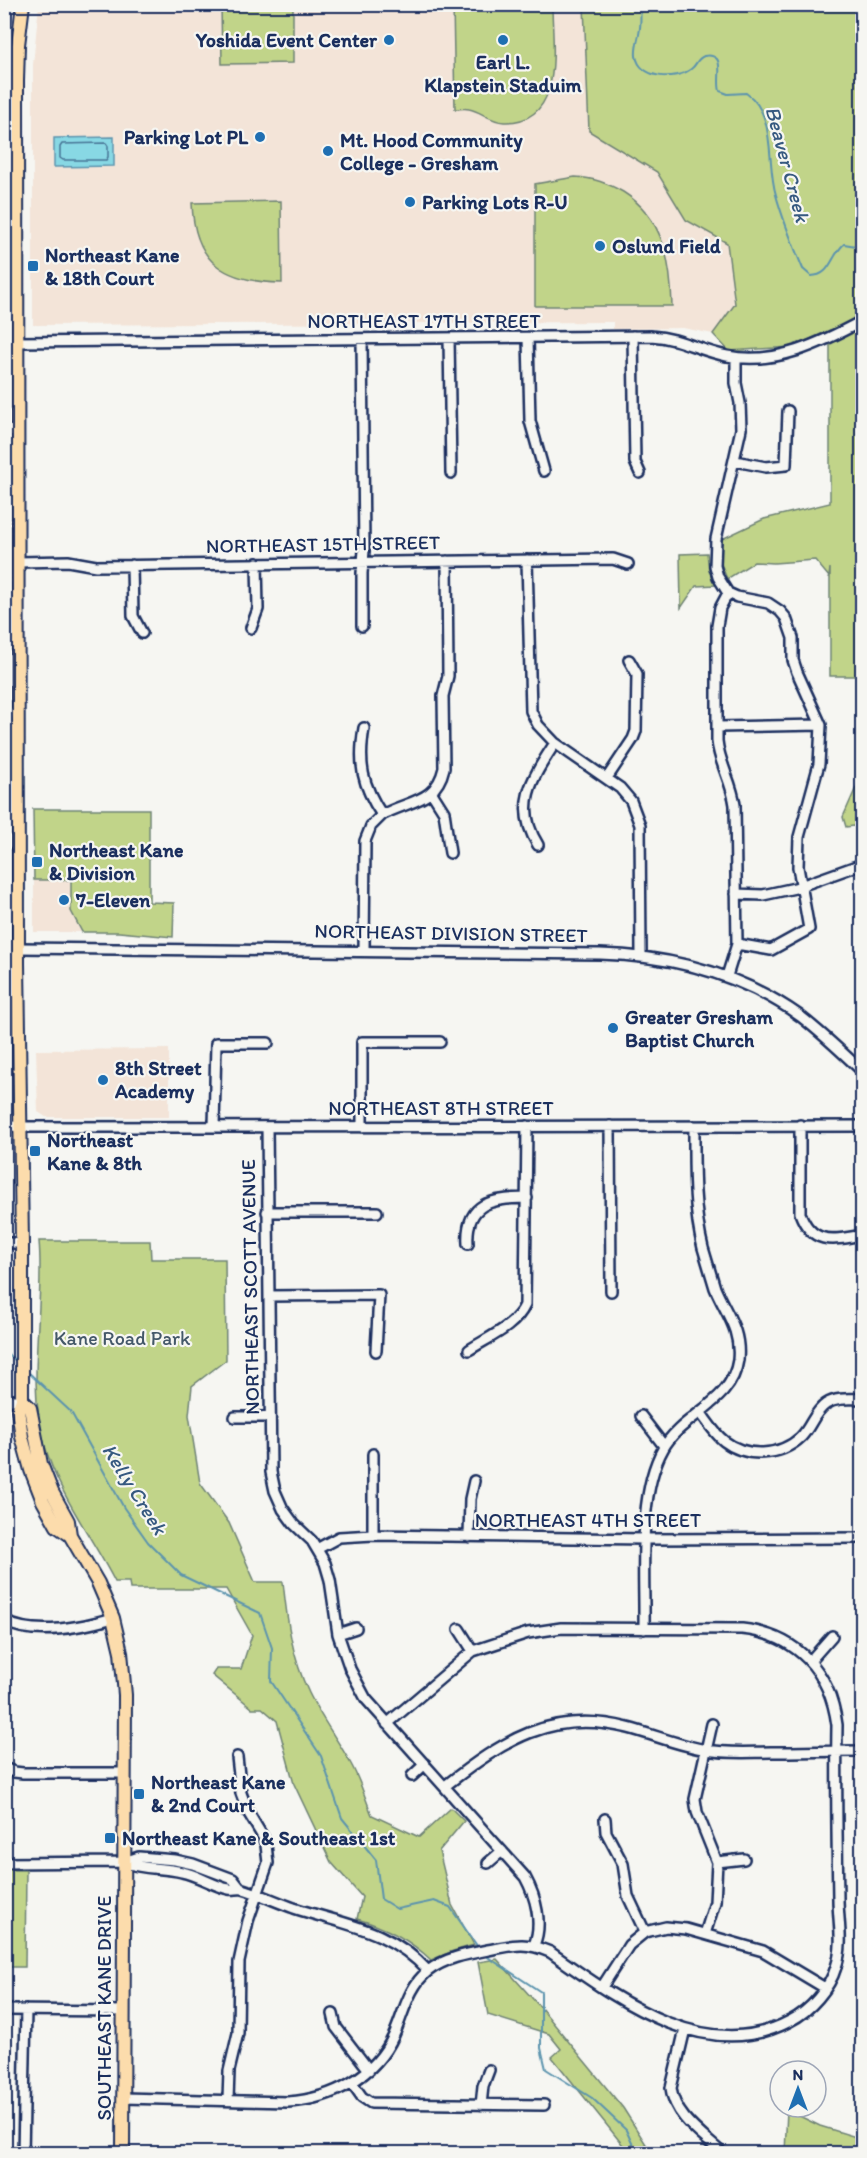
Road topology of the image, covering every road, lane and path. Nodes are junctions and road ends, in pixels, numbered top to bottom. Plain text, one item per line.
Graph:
1 (23, 4) edge
2 (11, 259) edge
3 (862, 321) edge
4 (633, 336) junction
5 (449, 338) junction
6 (528, 338) junction
7 (362, 339) junction
8 (17, 342) junction
9 (736, 358) junction
10 (788, 411) dead end
11 (11, 430) edge
12 (735, 461) junction
13 (544, 471) dead end
14 (451, 473) dead end
15 (640, 473) dead end
16 (527, 560) junction
17 (447, 561) junction
18 (18, 562) junction
19 (363, 562) junction
20 (257, 563) junction
21 (628, 564) dead end
22 (132, 565) junction
23 (729, 593) junction
24 (362, 626) dead end
25 (251, 628) dead end
26 (142, 633) dead end
27 (629, 660) dead end
28 (4, 713) edge
29 (18, 713) junction
30 (821, 725) junction
31 (718, 727) junction
32 (364, 728) dead end
33 (555, 743) junction
34 (607, 778) junction
35 (432, 793) junction
36 (382, 815) junction
37 (538, 846) dead end
38 (450, 853) dead end
39 (862, 864) edge
40 (801, 886) junction
41 (736, 894) junction
42 (737, 944) junction
43 (4, 948) edge
44 (18, 948) junction
45 (364, 951) junction
46 (641, 955) junction
47 (727, 976) junction
48 (440, 1042) dead end
49 (268, 1043) dead end
50 (862, 1071) edge
51 (4, 1125) edge
52 (801, 1125) junction
53 (527, 1126) junction
54 (610, 1126) junction
55 (694, 1126) junction
56 (862, 1126) edge
57 (20, 1127) junction
58 (214, 1127) junction
59 (267, 1127) junction
60 (362, 1127) junction
61 (527, 1198) junction
62 (267, 1212) junction
63 (377, 1212) dead end
64 (862, 1235) edge
65 (4, 1243) edge
66 (22, 1243) junction
67 (468, 1244) dead end
68 (610, 1291) dead end
69 (269, 1296) junction
70 (469, 1350) dead end
71 (376, 1351) dead end
72 (4, 1400) edge
73 (22, 1400) junction
74 (862, 1400) edge
75 (700, 1412) junction
76 (641, 1416) dead end
77 (236, 1417) dead end
78 (269, 1417) junction
79 (664, 1446) junction
80 (374, 1454) dead end
81 (474, 1481) dead end
82 (373, 1535) junction
83 (470, 1537) junction
84 (862, 1538) edge
85 (645, 1539) junction
86 (317, 1549) junction
87 (113, 1618) junction
88 (4, 1621) edge
89 (356, 1628) dead end
90 (459, 1629) dead end
91 (644, 1629) junction
92 (338, 1634) junction
93 (832, 1636) dead end
94 (473, 1651) junction
95 (810, 1660) junction
96 (387, 1724) junction
97 (712, 1724) dead end
98 (707, 1750) junction
99 (837, 1751) junction
100 (862, 1751) edge
101 (237, 1757) dead end
102 (425, 1764) junction
103 (4, 1768) edge
104 (124, 1773) junction
105 (412, 1776) dead end
106 (445, 1786) junction
107 (605, 1820) dead end
108 (502, 1851) junction
109 (744, 1859) dead end
110 (124, 1862) junction
111 (717, 1862) junction
112 (4, 1863) edge
113 (488, 1863) dead end
114 (257, 1895) junction
115 (645, 1932) junction
116 (705, 1934) junction
117 (534, 1945) junction
118 (428, 1971) junction
119 (602, 1987) junction
120 (825, 1988) junction
121 (4, 2010) edge
122 (26, 2010) junction
123 (123, 2011) junction
124 (333, 2014) dead end
125 (685, 2029) junction
126 (760, 2034) junction
127 (763, 2045) dead end
128 (369, 2070) junction
129 (489, 2070) dead end
130 (352, 2083) junction
131 (123, 2098) junction
132 (228, 2100) junction
133 (482, 2105) junction
134 (544, 2105) dead end
135 (23, 2154) edge
136 (123, 2154) edge
137 (723, 2154) edge

1 - 2 main road, SOUTHEAST KANE DRIVE
2 - 8 main road, SOUTHEAST KANE DRIVE
3 - 9 street, NORTHEAST 17TH STREET
4 - 6 street, NORTHEAST 17TH STREET
4 - 9 street, NORTHEAST 17TH STREET
4 - 15 street
5 - 6 street, NORTHEAST 17TH STREET
5 - 7 street, NORTHEAST 17TH STREET
5 - 14 street
6 - 13 street
7 - 8 street, NORTHEAST 17TH STREET
7 - 19 street
8 - 11 main road, SOUTHEAST KANE DRIVE
9 - 12 street
10 - 12 street
11 - 18 main road, SOUTHEAST KANE DRIVE
12 - 23 street
16 - 17 street, NORTHEAST 15TH STREET
16 - 21 street, NORTHEAST 15TH STREET
16 - 33 street
17 - 19 street, NORTHEAST 15TH STREET
17 - 35 street
18 - 22 street, NORTHEAST 15TH STREET
18 - 29 main road, SOUTHEAST KANE DRIVE
19 - 20 street, NORTHEAST 15TH STREET
19 - 24 street
20 - 22 street, NORTHEAST 15TH STREET
20 - 25 street
22 - 26 street
23 - 30 street
23 - 31 street
27 - 34 street
28 - 29 street
29 - 44 main road, SOUTHEAST KANE DRIVE
30 - 31 street
30 - 40 street
31 - 41 street
32 - 36 street
33 - 34 street
33 - 37 street
34 - 46 street
35 - 36 street
35 - 38 street
36 - 45 street
39 - 40 street
40 - 41 street
40 - 42 street
41 - 42 street
42 - 47 street
43 - 44 main road, NORTHEAST DIVISION STREET
44 - 45 street, NORTHEAST DIVISION STREET
44 - 57 main road, SOUTHEAST KANE DRIVE
45 - 46 street, NORTHEAST DIVISION STREET
46 - 47 street, NORTHEAST DIVISION STREET
47 - 50 street, NORTHEAST DIVISION STREET
48 - 60 street
49 - 58 street
51 - 57 street, NORTHEAST 8TH STREET
52 - 55 street, NORTHEAST 8TH STREET
52 - 56 street, NORTHEAST 8TH STREET
52 - 64 street
53 - 54 street, NORTHEAST 8TH STREET
53 - 60 street, NORTHEAST 8TH STREET
53 - 61 street
54 - 55 street, NORTHEAST 8TH STREET
54 - 68 street
55 - 75 street
57 - 58 street, NORTHEAST 8TH STREET
57 - 66 main road, SOUTHEAST KANE DRIVE
58 - 59 street, NORTHEAST 8TH STREET
59 - 60 street, NORTHEAST 8TH STREET
59 - 62 street, NORTHEAST SCOTT AVENUE
61 - 67 street
61 - 70 street
62 - 63 street
62 - 69 street, NORTHEAST SCOTT AVENUE
65 - 66 street
66 - 73 main road, SOUTHEAST KANE DRIVE
69 - 71 street
69 - 78 street, NORTHEAST SCOTT AVENUE
72 - 73 street
73 - 87 main road, SOUTHEAST KANE DRIVE
74 - 75 street
75 - 79 street
76 - 79 street
77 - 78 street
78 - 86 street, NORTHEAST SCOTT AVENUE
79 - 85 street
80 - 82 street
81 - 83 street
82 - 83 street, NORTHEAST 4TH STREET
82 - 86 street, NORTHEAST 4TH STREET
83 - 85 street, NORTHEAST 4TH STREET
84 - 85 street, NORTHEAST 4TH STREET
85 - 91 street
86 - 92 street, NORTHEAST SCOTT AVENUE
87 - 88 street
87 - 104 main road, SOUTHEAST KANE DRIVE
89 - 92 street
90 - 94 street
91 - 94 street
91 - 95 street
92 - 96 street, NORTHEAST SCOTT AVENUE
93 - 95 street
94 - 96 street
95 - 99 street
96 - 102 street, NORTHEAST SCOTT AVENUE
97 - 98 street
98 - 99 street
98 - 106 street
98 - 111 street
99 - 100 street
99 - 120 street
101 - 114 street
102 - 105 street
102 - 106 street, NORTHEAST SCOTT AVENUE
103 - 104 street
104 - 110 main road, SOUTHEAST KANE DRIVE
106 - 108 street, NORTHEAST SCOTT AVENUE
107 - 115 street
108 - 113 street
108 - 117 street, NORTHEAST SCOTT AVENUE
109 - 111 street
110 - 112 street
110 - 114 street
110 - 123 main road, SOUTHEAST KANE DRIVE
111 - 116 street
114 - 118 street
114 - 132 street
115 - 116 street
115 - 119 street
116 - 120 street
117 - 118 street
117 - 119 street
118 - 128 street
119 - 125 street
120 - 126 street
121 - 122 street
122 - 123 street
122 - 135 street
123 - 131 main road, SOUTHEAST KANE DRIVE
124 - 128 street
125 - 126 street
125 - 137 street
126 - 127 street
128 - 130 street
129 - 133 street
130 - 132 street
130 - 133 street
131 - 132 street
131 - 136 main road, SOUTHEAST KANE DRIVE
133 - 134 street

